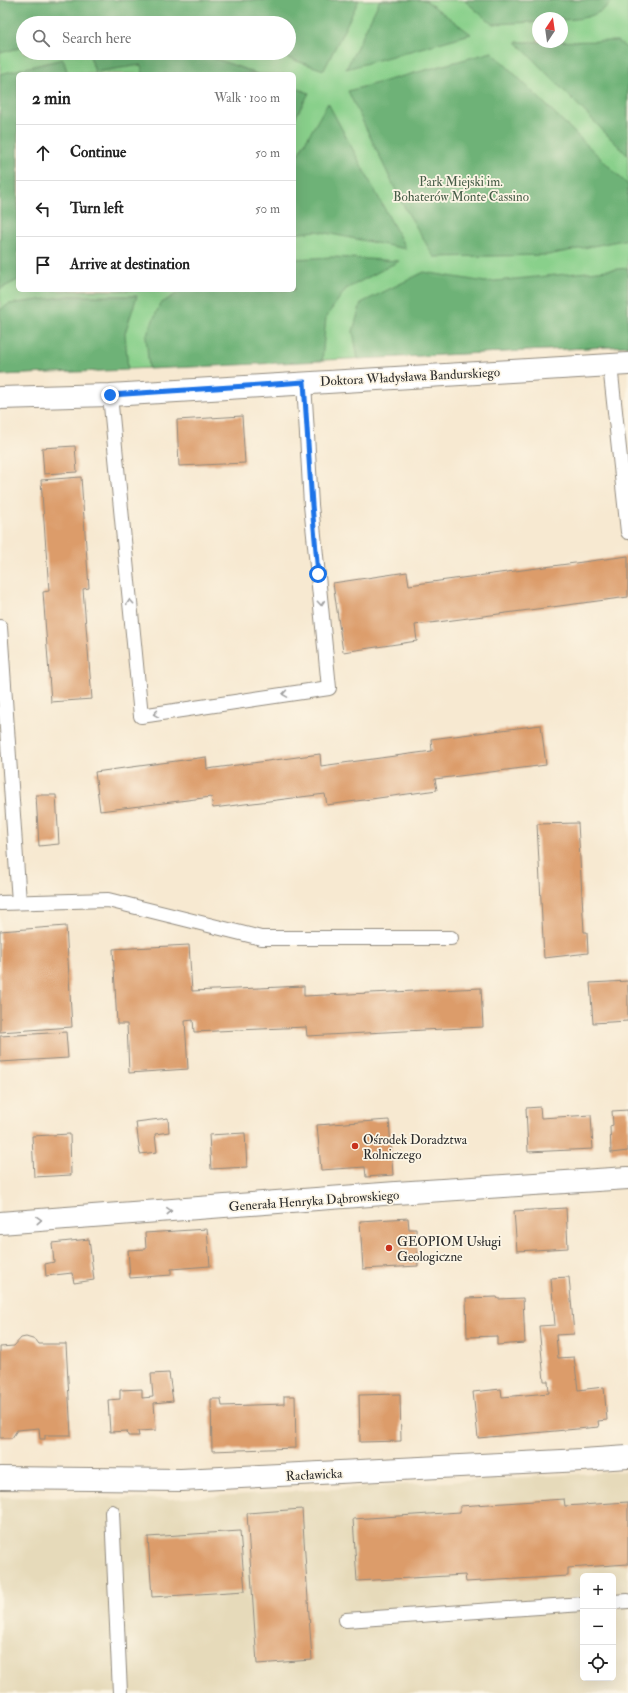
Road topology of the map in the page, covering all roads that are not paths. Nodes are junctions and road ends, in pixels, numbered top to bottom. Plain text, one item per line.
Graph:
1 (619, 365) edge
2 (304, 382) junction
3 (110, 395) junction
4 (0, 398) edge
5 (628, 532) edge
6 (0, 627) edge
7 (19, 902) junction
8 (0, 903) edge
9 (451, 938) dead end
10 (628, 1178) edge
11 (0, 1223) edge
12 (628, 1457) edge
13 (0, 1478) edge
14 (112, 1512) dead end
15 (628, 1601) edge
16 (616, 1602) edge
17 (580, 1604) edge
18 (346, 1620) dead end
19 (120, 1693) edge

1 - 2 street, Doktora Władysława Bandurskiego
1 - 5 lane
2 - 3 street, Doktora Władysława Bandurskiego
2 -> 3 lane
3 - 4 street, Doktora Władysława Bandurskiego
6 - 7 lane
7 - 8 lane
7 - 9 lane
11 -> 10 street, Generała Henryka Dąbrowskiego
12 - 13 street, Racławicka
14 - 19 lane
15 - 16 lane
17 - 18 lane

